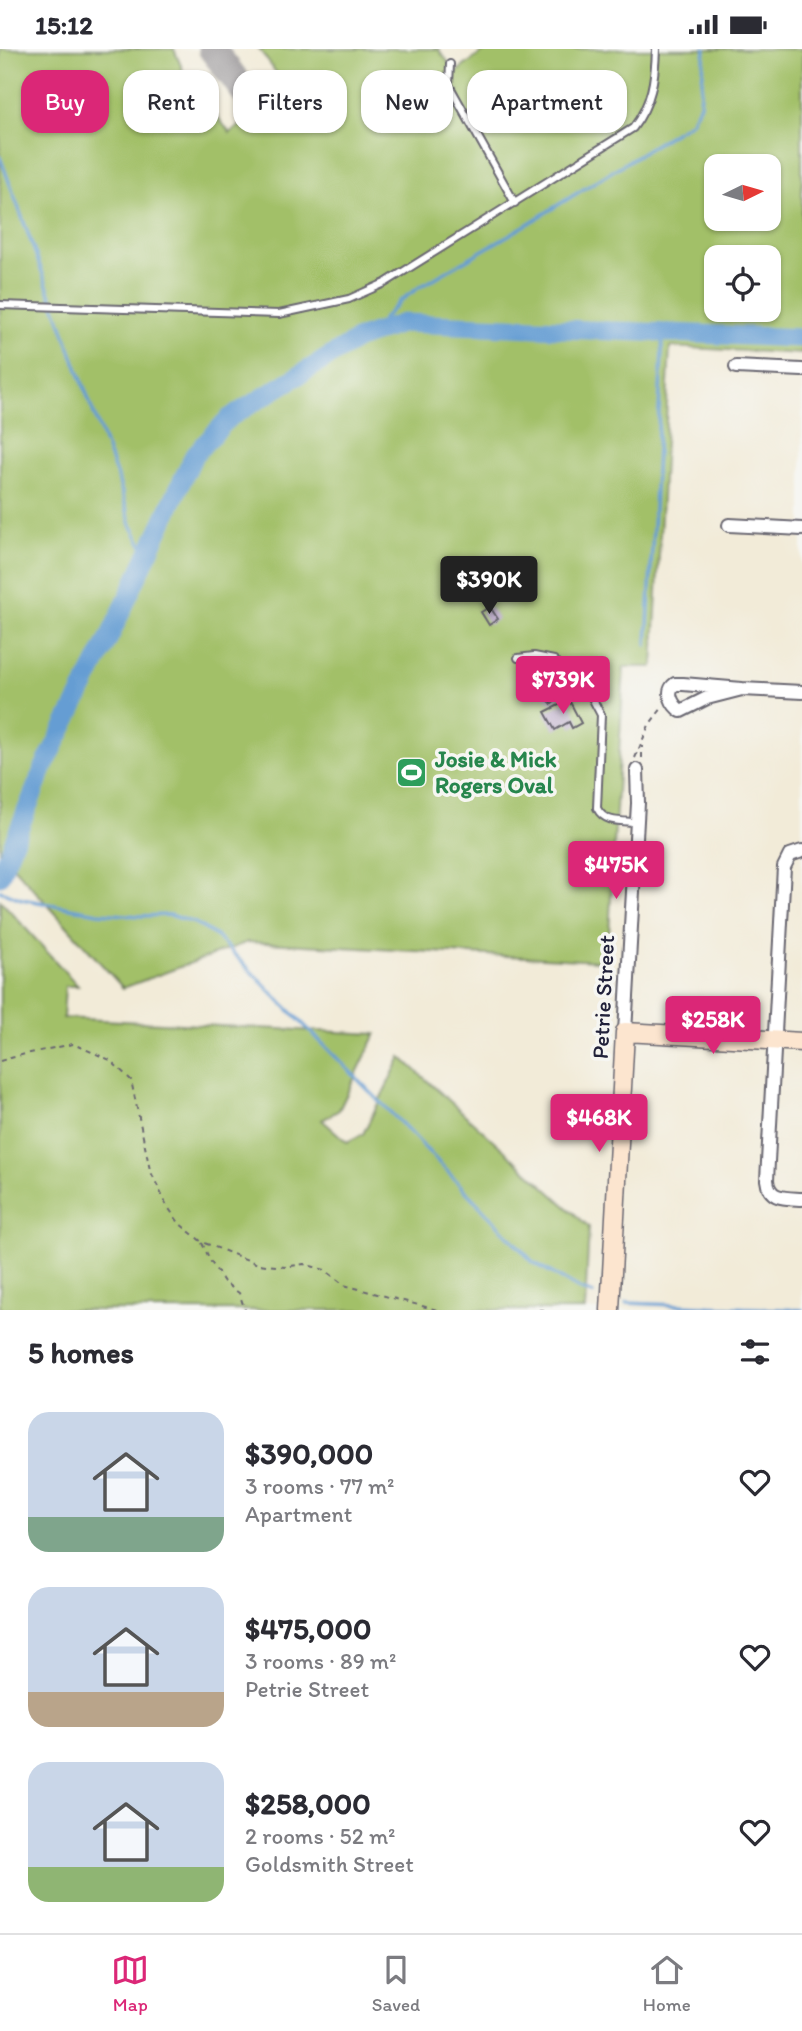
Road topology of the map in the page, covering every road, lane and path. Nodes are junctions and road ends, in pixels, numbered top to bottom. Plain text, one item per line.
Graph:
1 (656, 49) edge
2 (450, 64) dead end
3 (515, 203) junction
4 (0, 305) edge
5 (736, 367) dead end
6 (802, 370) edge
7 (729, 525) dead end
8 (802, 529) edge
9 (518, 659) dead end
10 (742, 689) junction
11 (802, 692) edge
12 (660, 711) dead end
13 (642, 741) junction
14 (637, 769) junction
15 (637, 822) junction
16 (802, 851) edge
17 (625, 1033) junction
18 (775, 1041) junction
19 (802, 1042) edge
20 (0, 1061) edge
21 (802, 1199) edge
22 (202, 1242) junction
23 (245, 1310) edge
24 (437, 1310) edge
25 (539, 1310) edge
26 (545, 1310) edge
27 (610, 1310) edge

1 - 3 lane
2 - 3 lane
3 - 4 lane
5 - 6 street
7 - 8 street
9 - 15 lane
10 - 10 street
10 - 11 street
12 - 13 path
13 - 14 path
13 - 14 path
14 - 15 street, Petrie Street
15 - 17 street, Petrie Street
16 - 18 street
17 - 18 street
17 - 27 street, Petrie Street
18 - 19 street
18 - 21 street
20 - 22 path
22 - 23 path
22 - 24 path
25 - 26 path

